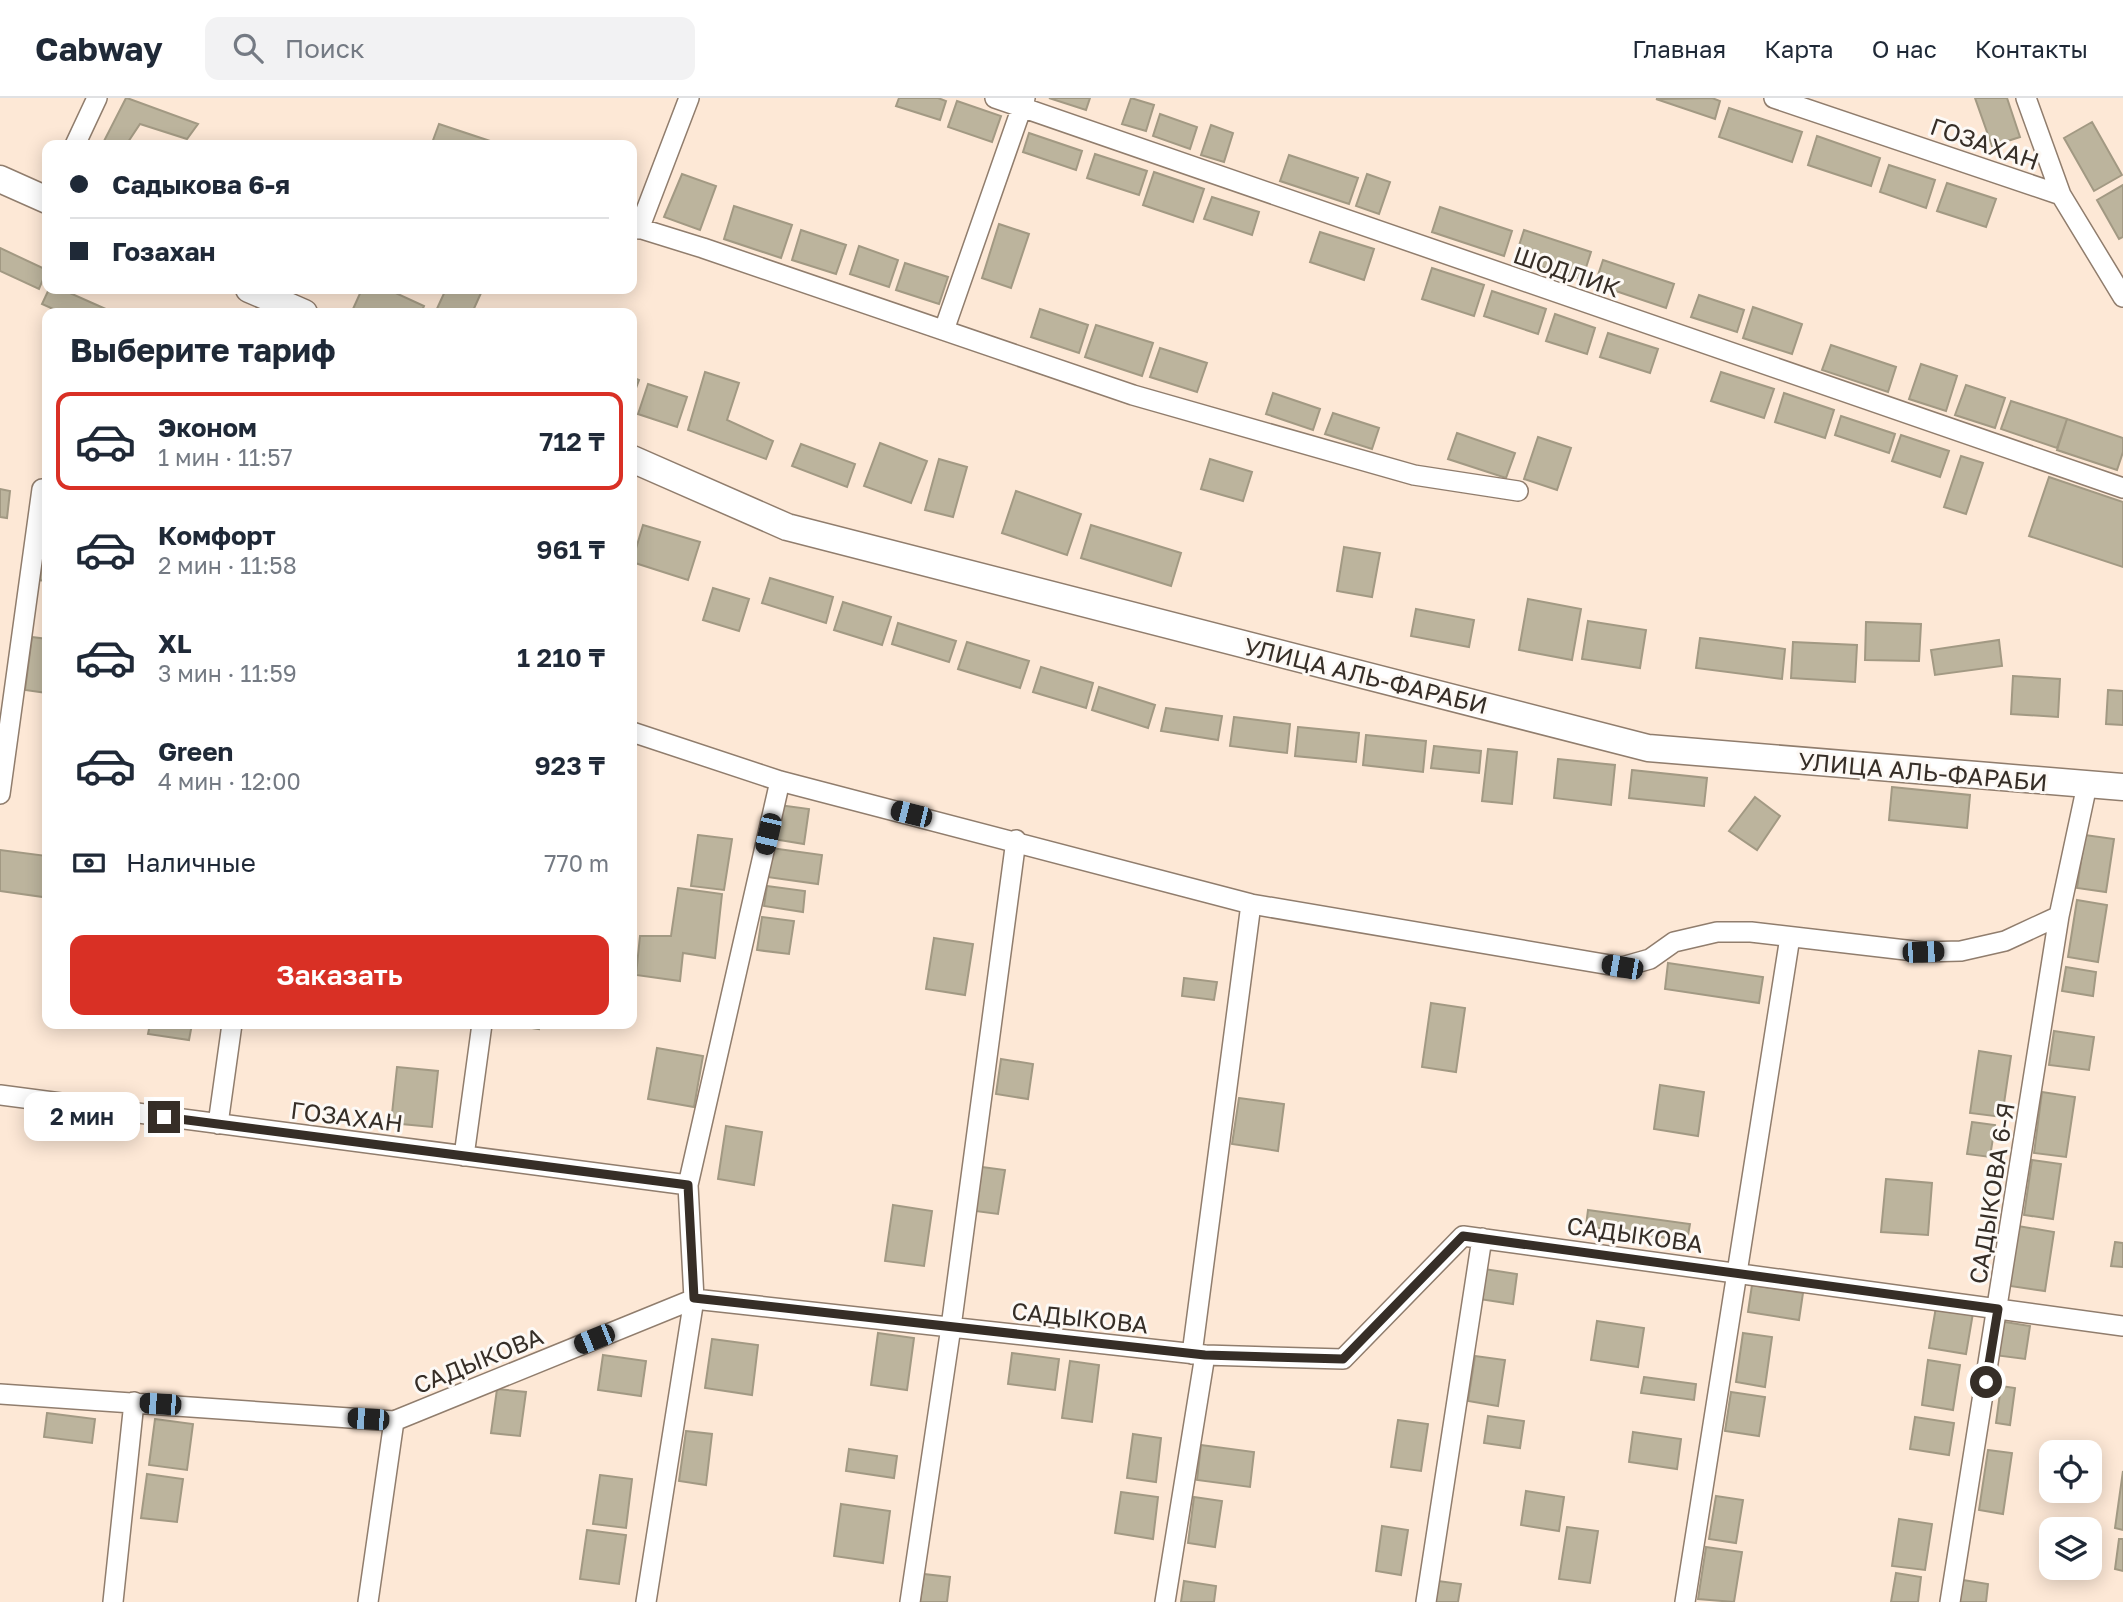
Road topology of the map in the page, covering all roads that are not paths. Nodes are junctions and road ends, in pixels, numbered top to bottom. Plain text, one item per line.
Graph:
1 (97, 98) edge
2 (689, 98) edge
3 (995, 98) edge
4 (1774, 98) edge
5 (2026, 98) edge
6 (1024, 102) edge
7 (77, 140) edge
8 (0, 179) edge
9 (2061, 195) junction
10 (42, 198) edge
11 (637, 223) edge
12 (637, 229) edge
13 (260, 294) edge
14 (2123, 297) edge
15 (293, 308) edge
16 (944, 330) junction
17 (637, 460) edge
18 (2123, 488) edge
19 (42, 489) dead end
20 (1518, 491) dead end
21 (637, 734) edge
22 (780, 780) junction
23 (2087, 785) junction
24 (2123, 787) edge
25 (0, 794) edge
26 (1016, 840) junction
27 (1251, 904) junction
28 (2059, 916) junction
29 (1790, 937) junction
30 (231, 1029) edge
31 (481, 1029) edge
32 (0, 1095) edge
33 (218, 1124) junction
34 (464, 1156) junction
35 (688, 1185) junction
36 (1482, 1238) junction
37 (1739, 1273) junction
38 (694, 1298) junction
39 (1998, 1309) junction
40 (2123, 1326) edge
41 (951, 1327) junction
42 (1198, 1355) junction
43 (0, 1394) edge
44 (134, 1402) junction
45 (394, 1421) junction
46 (113, 1602) edge
47 (368, 1602) edge
48 (646, 1602) edge
49 (910, 1602) edge
50 (1166, 1602) edge
51 (1426, 1602) edge
52 (1685, 1602) edge
53 (1950, 1602) edge

1 - 7 street
2 - 11 street
3 - 6 street, ШОДЛИК
4 - 9 street, ГОЗАХАН
5 - 9 street
6 - 16 street
6 - 18 street, ШОДЛИК
8 - 10 main road
9 - 14 street
12 - 16 street
13 - 15 main road
16 - 20 street
17 - 23 main road, УЛИЦА АЛЬ-ФАРАБИ
19 - 25 street
21 - 22 street
22 - 26 street
22 - 35 street
23 - 24 main road, УЛИЦА АЛЬ-ФАРАБИ
23 - 28 street, САДЫКОВА 6-Я
26 - 27 street
26 - 41 street
27 - 29 street
27 - 42 street
28 - 29 street
28 - 39 street, САДЫКОВА 6-Я
29 - 37 street
30 - 33 street
31 - 34 street
32 - 33 street, ГОЗАХАН
33 - 34 street, ГОЗАХАН
34 - 35 street, ГОЗАХАН
35 - 38 street
36 - 37 street, САДЫКОВА
36 - 42 street, САДЫКОВА
36 - 51 street
37 - 39 street, САДЫКОВА
37 - 52 street
38 - 41 street, САДЫКОВА
38 - 45 street, САДЫКОВА
38 - 48 street
39 - 40 street, САДЫКОВА
39 - 53 street, САДЫКОВА 6-Я
41 - 42 street, САДЫКОВА
41 - 49 street
42 - 50 street
43 - 44 street, САДЫКОВА
44 - 45 street, САДЫКОВА
44 - 46 street
45 - 47 street

